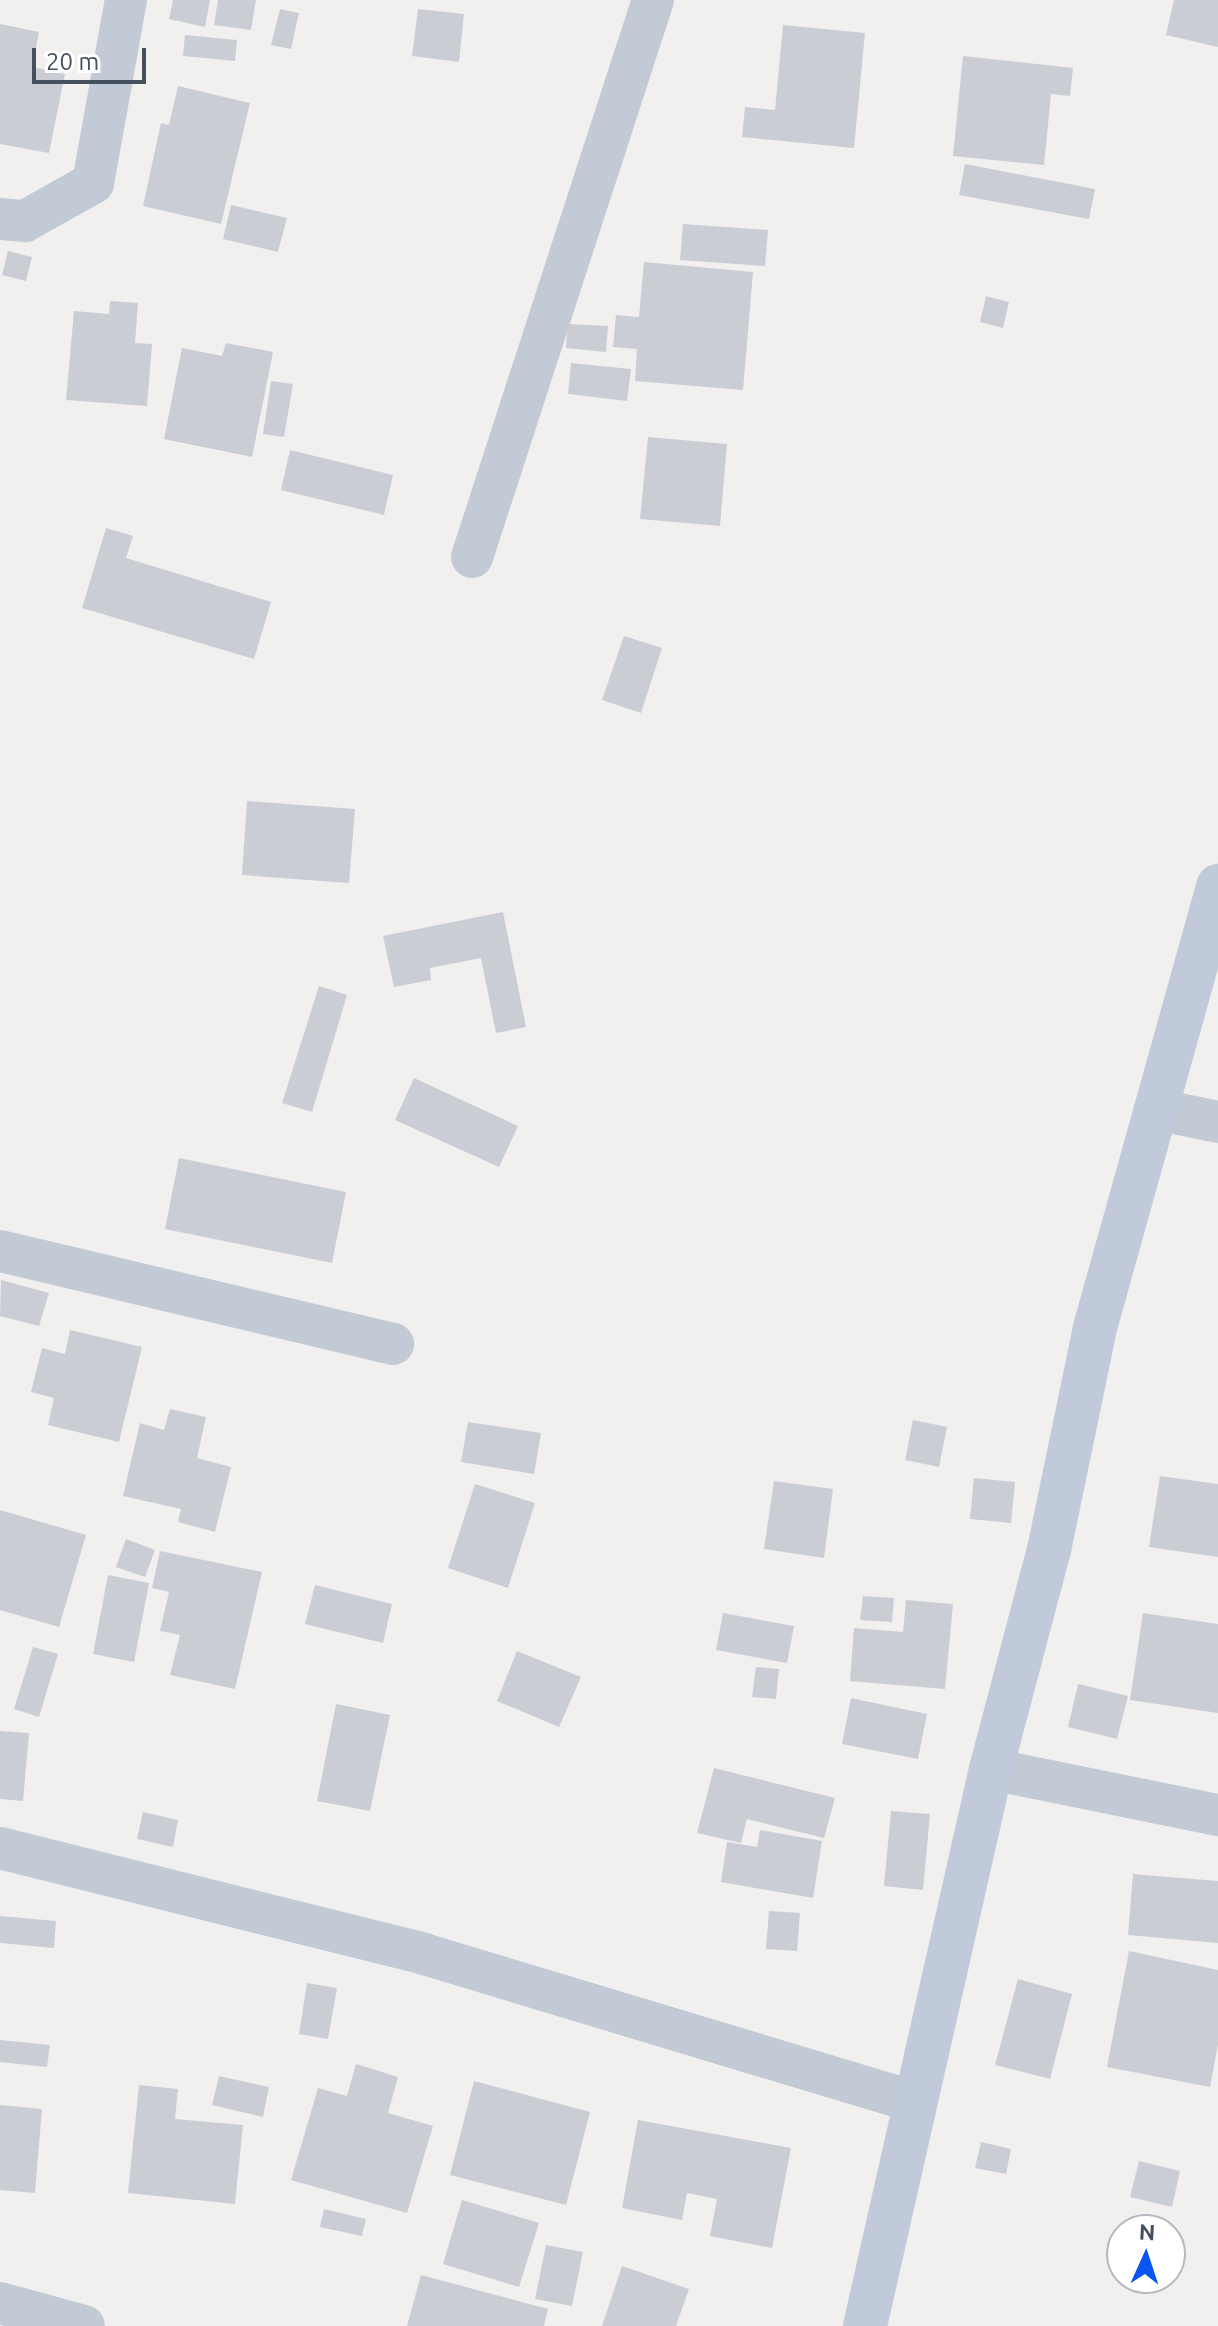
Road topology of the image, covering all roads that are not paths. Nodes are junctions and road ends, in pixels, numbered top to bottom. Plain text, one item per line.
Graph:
1 (126, 0) edge
2 (653, 0) edge
3 (0, 219) edge
4 (472, 557) dead end
5 (1218, 886) edge
6 (1155, 1109) junction
7 (1218, 1122) edge
8 (0, 1251) edge
9 (393, 1344) dead end
10 (991, 1769) junction
11 (1218, 1815) edge
12 (0, 1848) edge
13 (915, 2102) junction
14 (0, 2303) edge
15 (84, 2326) edge
16 (865, 2326) edge

1 - 3 street
2 - 4 street
5 - 6 street
6 - 7 street
6 - 10 street
8 - 9 street
10 - 11 street
10 - 13 street
12 - 13 street
13 - 16 street
14 - 15 street

